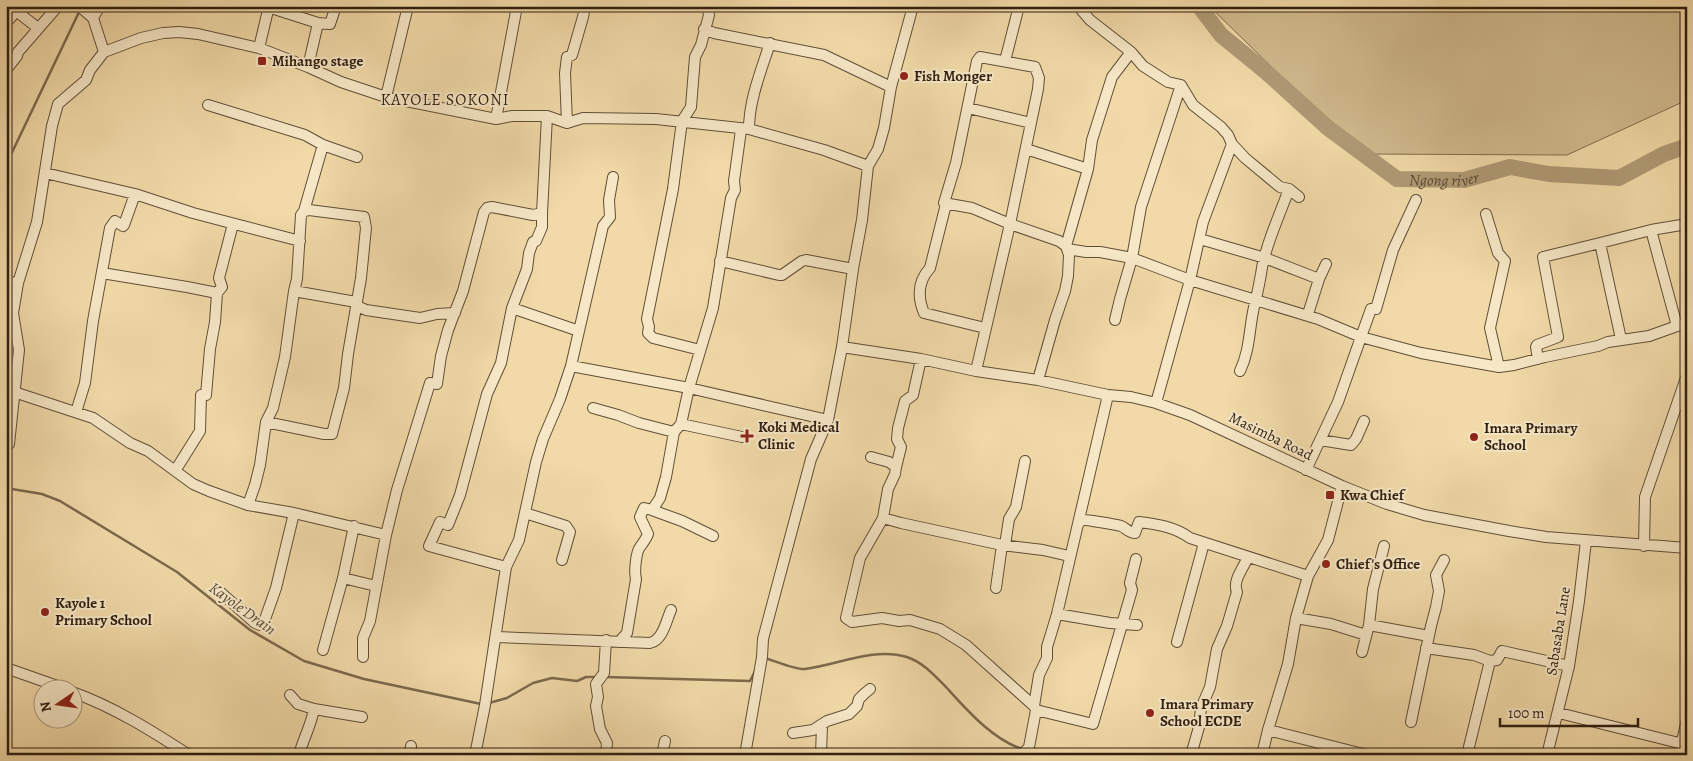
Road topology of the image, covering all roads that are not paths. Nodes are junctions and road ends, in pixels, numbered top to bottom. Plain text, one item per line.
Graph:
1 (58, 6) edge
2 (79, 6) edge
3 (100, 6) edge
4 (336, 6) edge
5 (408, 6) edge
6 (517, 6) edge
7 (585, 6) edge
8 (707, 6) edge
9 (913, 6) edge
10 (1019, 6) edge
11 (1078, 6) edge
12 (269, 7) edge
13 (19, 9) edge
14 (93, 18) junction
15 (7, 21) edge
16 (318, 23) junction
17 (38, 28) junction
18 (704, 29) junction
19 (770, 44) junction
20 (259, 48) junction
21 (104, 52) junction
22 (1131, 52) junction
23 (1005, 61) junction
24 (308, 66) junction
25 (6, 70) edge
26 (1181, 85) junction
27 (891, 88) junction
28 (386, 97) junction
29 (208, 106) dead end
30 (968, 108) junction
31 (547, 116) junction
32 (496, 119) junction
33 (682, 121) junction
34 (567, 122) junction
35 (1031, 123) junction
36 (745, 129) junction
37 (1232, 144) junction
38 (323, 145) junction
39 (1026, 149) junction
40 (357, 157) dead end
41 (868, 166) junction
42 (1088, 169) junction
43 (45, 173) junction
44 (613, 177) dead end
45 (1289, 189) junction
46 (135, 194) junction
47 (1299, 198) dead end
48 (1416, 200) dead end
49 (946, 204) junction
50 (304, 211) junction
51 (542, 213) junction
52 (1486, 214) dead end
53 (233, 224) junction
54 (1010, 224) junction
55 (1687, 224) edge
56 (1652, 230) junction
57 (1200, 239) junction
58 (300, 241) junction
59 (1600, 243) junction
60 (1066, 248) junction
61 (1132, 258) junction
62 (1265, 258) junction
63 (720, 261) junction
64 (1326, 264) dead end
65 (853, 268) junction
66 (102, 274) junction
67 (1319, 279) junction
68 (1190, 280) junction
69 (6, 282) edge
70 (18, 283) junction
71 (294, 291) junction
72 (217, 294) junction
73 (1257, 300) junction
74 (357, 304) junction
75 (512, 308) junction
76 (455, 313) junction
77 (1306, 316) junction
78 (1115, 320) dead end
79 (1682, 325) edge
80 (985, 328) junction
81 (579, 331) junction
82 (1361, 337) junction
83 (1621, 339) junction
84 (842, 347) junction
85 (700, 350) junction
86 (921, 359) junction
87 (1538, 359) junction
88 (571, 366) junction
89 (1499, 367) junction
90 (976, 371) junction
91 (1240, 371) dead end
92 (1687, 375) edge
93 (1038, 380) junction
94 (689, 388) junction
95 (14, 392) junction
96 (1108, 395) junction
97 (1156, 403) junction
98 (594, 408) dead end
99 (76, 412) junction
100 (828, 420) junction
101 (1364, 421) dead end
102 (266, 422) junction
103 (681, 424) junction
104 (674, 432) junction
105 (742, 437) dead end
106 (1320, 440) junction
107 (6, 447) edge
108 (871, 457) dead end
109 (1025, 461) dead end
110 (896, 467) junction
111 (1306, 470) junction
112 (174, 471) junction
113 (1342, 486) junction
114 (248, 505) junction
115 (652, 510) junction
116 (294, 513) junction
117 (525, 513) junction
118 (883, 518) junction
119 (1078, 525) junction
120 (354, 526) junction
121 (386, 535) junction
122 (713, 536) dead end
123 (1586, 541) junction
124 (1204, 543) junction
125 (1003, 545) junction
126 (1384, 546) dead end
127 (1644, 546) junction
128 (1687, 548) edge
129 (1069, 556) junction
130 (1248, 557) junction
131 (562, 560) dead end
132 (1136, 560) dead end
133 (1444, 560) dead end
134 (506, 567) junction
135 (1308, 576) junction
136 (342, 578) junction
137 (376, 586) junction
138 (996, 588) dead end
139 (219, 591) dead end
140 (671, 610) dead end
141 (1057, 614) junction
142 (1296, 618) junction
143 (1122, 625) junction
144 (1137, 626) dead end
145 (1368, 630) junction
146 (1429, 636) junction
147 (496, 637) junction
148 (606, 640) junction
149 (619, 642) junction
150 (1177, 642) dead end
151 (1426, 648) junction
152 (323, 650) dead end
153 (1362, 652) dead end
154 (363, 657) dead end
155 (1490, 661) junction
156 (1569, 666) junction
157 (6, 668) edge
158 (34, 678) edge
159 (870, 689) dead end
160 (290, 695) dead end
161 (82, 696) edge
162 (1035, 708) junction
163 (314, 709) junction
164 (1559, 713) junction
165 (362, 718) dead end
166 (1687, 719) edge
167 (1411, 722) dead end
168 (822, 725) junction
169 (1268, 730) junction
170 (793, 733) dead end
171 (665, 741) dead end
172 (1684, 744) edge
173 (1024, 752) edge
174 (189, 755) edge
175 (298, 755) edge
176 (476, 755) edge
177 (606, 755) edge
178 (662, 755) edge
179 (745, 755) edge
180 (821, 755) edge
181 (1191, 755) edge
182 (1262, 755) edge
183 (1367, 755) edge
184 (1467, 755) edge
185 (1547, 755) edge
186 (1680, 755) edge

1 - 17 street
2 - 14 street
3 - 14 street
4 - 16 street
5 - 28 street
6 - 32 street
7 - 34 street
8 - 18 street
9 - 27 street
10 - 23 street
11 - 22 street
12 - 16 street
12 - 20 street
13 - 15 street
13 - 17 street
14 - 21 street
16 - 24 street
17 - 25 street
18 - 19 street
18 - 33 street
19 - 27 street
19 - 36 street
20 - 21 street
20 - 24 street
21 - 43 street
22 - 26 street
22 - 42 street
23 - 30 street
23 - 35 street
24 - 28 street
26 - 37 street
26 - 61 street
27 - 41 street
28 - 32 street
29 - 38 street
30 - 35 street
30 - 49 street
31 - 32 street
31 - 34 street
31 - 51 street
33 - 34 street
33 - 36 street
33 - 85 street
35 - 39 street
36 - 41 street
36 - 63 street
37 - 45 street
37 - 57 street
38 - 40 street
38 - 50 street
39 - 42 street
39 - 54 street
41 - 65 street
42 - 60 street
43 - 46 street
43 - 70 street
44 - 81 street
45 - 47 street
45 - 62 street
46 - 53 street
46 - 66 street
48 - 82 street
49 - 54 street
49 - 80 street
50 - 58 street
50 - 74 street
51 - 75 street
51 - 76 street
52 - 89 street
53 - 58 street
53 - 72 street
54 - 60 street
54 - 80 street
55 - 56 street
56 - 59 street
56 - 79 street
57 - 62 street
57 - 68 street
58 - 71 street
59 - 83 street
59 - 87 street
60 - 61 street
60 - 93 street
61 - 68 street
61 - 78 street
62 - 67 street
62 - 73 street
63 - 65 street
63 - 85 street
64 - 67 street
65 - 84 street
66 - 72 street
66 - 99 street
67 - 77 street
68 - 73 street
68 - 97 street
69 - 70 street
70 - 95 street
71 - 74 street
71 - 102 street
72 - 112 street
73 - 77 street
73 - 91 street
74 - 76 street
74 - 102 street
75 - 81 street
75 - 134 street
76 - 121 street
77 - 82 street
79 - 83 street
80 - 90 street
81 - 88 street
82 - 89 street
82 - 106 street
83 - 87 street
84 - 86 street, Masimba Road
84 - 100 street
85 - 94 street
86 - 90 street, Masimba Road
86 - 110 street
87 - 89 street
88 - 94 street
88 - 117 street
90 - 93 street, Masimba Road
92 - 127 street
93 - 96 street, Masimba Road
94 - 100 street
94 - 103 street
95 - 99 street
95 - 107 street
96 - 97 street, Masimba Road
96 - 119 street
97 - 111 street, Masimba Road
98 - 104 street
99 - 112 street
100 - 179 street
101 - 106 street
102 - 114 street
103 - 104 street
103 - 105 street
104 - 115 street
106 - 111 street
108 - 110 street
109 - 125 street
110 - 118 street
111 - 113 street, Masimba Road
112 - 114 street
113 - 123 street, Masimba Road
113 - 135 street
114 - 116 street
115 - 122 street
115 - 149 street
116 - 120 street
116 - 139 street
117 - 131 street
117 - 134 street
118 - 125 street
118 - 162 street
119 - 124 street
119 - 129 street
120 - 121 street
120 - 136 street
121 - 137 street
123 - 127 street, Masimba Road
123 - 156 street, Sabasaba Lane
124 - 130 street
124 - 150 street
125 - 129 street
125 - 138 street
126 - 145 street
127 - 128 street, Masimba Road
129 - 141 street
130 - 135 street
130 - 181 street
132 - 143 street
133 - 146 street
134 - 147 street
135 - 142 street
136 - 137 street
136 - 152 street
137 - 154 street
140 - 149 street
141 - 143 street
141 - 162 street
142 - 145 street
142 - 169 street
143 - 144 street
143 - 162 street
145 - 146 street
145 - 153 street
146 - 151 street
147 - 148 street
147 - 176 street
148 - 149 street
148 - 177 street
151 - 155 street
151 - 167 street
155 - 156 street
155 - 184 street
156 - 164 street, Sabasaba Lane
157 - 158 street
159 - 168 street
160 - 163 street
161 - 174 street
162 - 173 street
163 - 165 street
163 - 175 street
164 - 172 street
164 - 185 street, Sabasaba Lane
166 - 172 street
168 - 170 street
168 - 180 street
169 - 182 street
169 - 183 street
171 - 178 street
172 - 186 street

